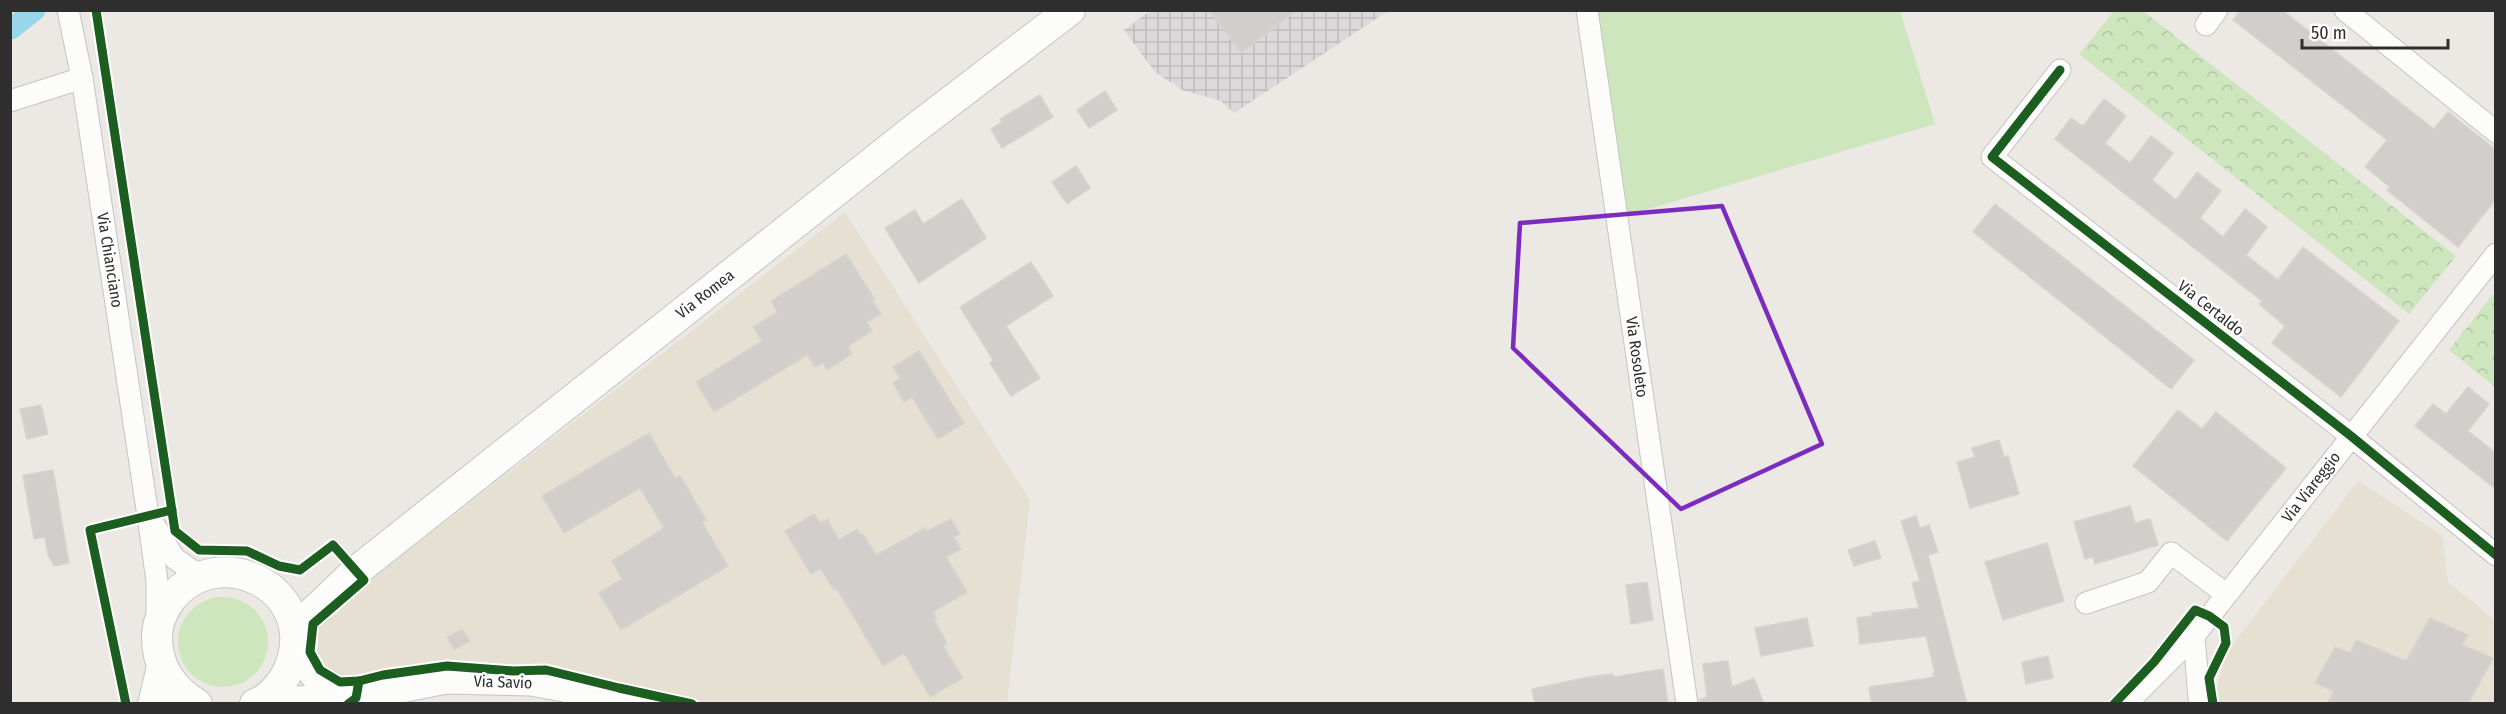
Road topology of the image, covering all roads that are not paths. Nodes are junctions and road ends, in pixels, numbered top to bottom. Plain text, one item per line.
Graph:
1 (68, 10) edge
2 (1070, 10) edge
3 (1587, 10) edge
4 (2345, 10) edge
5 (2060, 70) dead end
6 (82, 78) junction
7 (10, 101) edge
8 (2496, 132) edge
9 (2496, 254) edge
10 (2351, 436) junction
11 (148, 516) junction
12 (2496, 555) edge
13 (200, 576) junction
14 (343, 581) junction
15 (277, 593) junction
16 (2226, 594) junction
17 (2086, 603) dead end
18 (157, 630) junction
19 (2194, 636) junction
20 (295, 640) junction
21 (162, 667) junction
22 (2147, 695) edge
23 (356, 698) junction
24 (619, 700) edge
25 (2198, 702) edge
26 (153, 704) edge
27 (197, 704) edge
28 (255, 704) edge
29 (270, 704) edge
30 (651, 704) edge
31 (1687, 704) edge
32 (2126, 704) edge

1 - 6 street, Via Chianciano
2 - 14 main road, Via Romea
3 - 31 street, Via Rosoleto
4 - 8 street
5 - 10 street, Via Certaldo
6 - 7 street
6 - 11 street, Via Chianciano
9 - 10 street, Via Viareggio
10 - 12 street, Via Certaldo
10 - 16 street, Via Viareggio
11 - 13 street, Via Chianciano
11 - 18 street, Via Chianciano
13 - 15 main road
13 - 18 main road
14 - 15 main road, Via Romea
14 - 20 main road, Via Romea
15 - 20 main road
16 - 17 street
16 - 19 street, Via Viareggio
18 - 21 main road
19 - 22 street, Via Viareggio
19 - 25 street
20 - 23 street
20 - 28 main road
21 - 26 main road
21 - 27 main road
22 - 32 street, Via Viareggio
23 - 24 street, Via Savio
23 - 29 street, Via Savio
24 - 30 street, Via Savio

